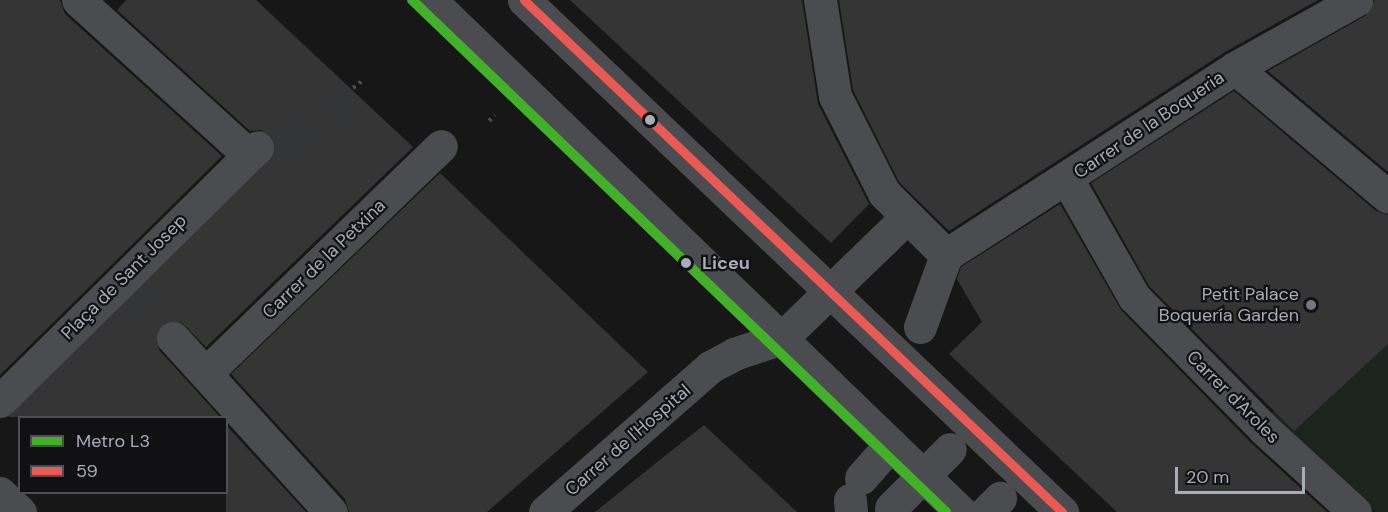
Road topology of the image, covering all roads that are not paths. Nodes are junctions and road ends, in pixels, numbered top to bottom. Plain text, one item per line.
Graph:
1 (78, 0) edge
2 (430, 0) edge
3 (524, 0) edge
4 (820, 0) edge
5 (1356, 0) edge
6 (1235, 68) junction
7 (441, 146) dead end
8 (1067, 179) junction
9 (1388, 197) edge
10 (906, 218) junction
11 (946, 255) junction
12 (838, 282) junction
13 (920, 327) dead end
14 (173, 338) tunnel mouth
15 (782, 339) junction
16 (207, 372) junction
17 (0, 401) edge
18 (891, 444) junction
19 (950, 449) dead end
20 (923, 475) junction
21 (0, 493) edge
22 (854, 497) edge
23 (891, 508) dead end
24 (20, 512) edge
25 (330, 512) edge
26 (545, 512) edge
27 (961, 512) edge
28 (1062, 512) edge
29 (1355, 512) edge

1 - 17 street, Plaça de Sant Josep
2 - 15 street
3 - 12 street
4 - 10 street
5 - 6 street, Carrer de la Boqueria
6 - 8 street, Carrer de la Boqueria
6 - 9 street
7 - 16 street, Carrer de la Petxina
8 - 11 street, Carrer de la Boqueria
8 - 29 street, Carrer d'Aroles
10 - 11 street
10 - 12 street
11 - 13 street
12 - 15 street
12 - 28 street
14 - 16 street
15 - 18 street
15 - 26 street, Carrer de l'Hospital
16 - 25 street
18 - 20 street
18 - 22 street
19 - 20 street
20 - 23 street
20 - 27 street
21 - 24 street

